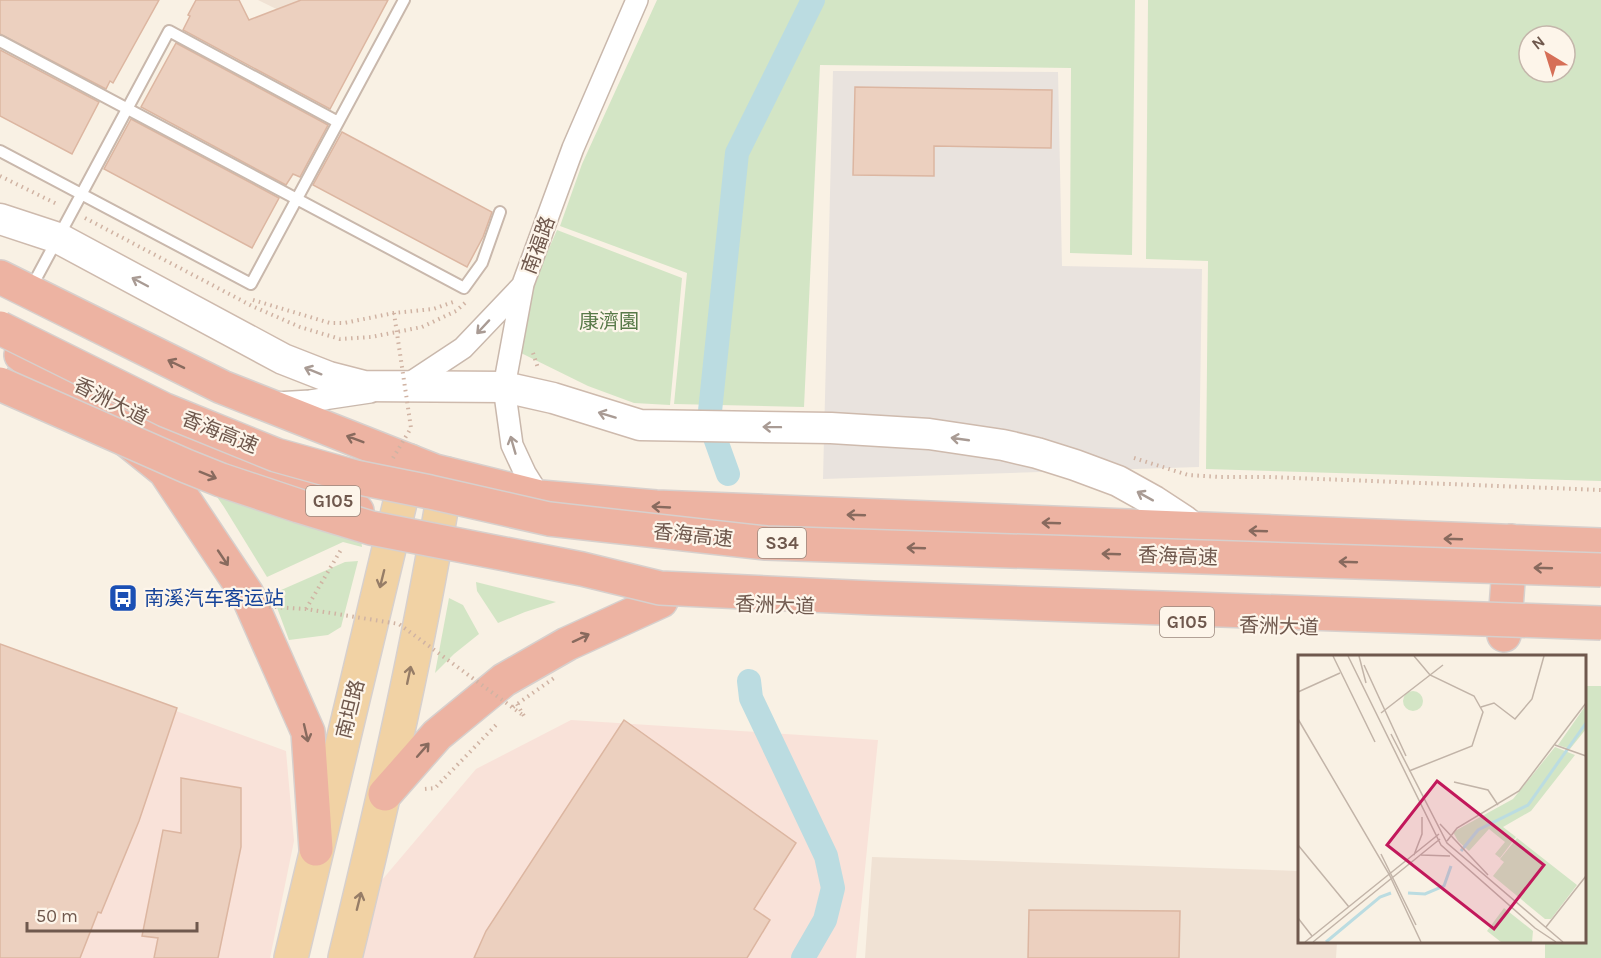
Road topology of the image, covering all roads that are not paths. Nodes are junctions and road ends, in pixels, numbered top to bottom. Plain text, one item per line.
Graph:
1 (404, 0) edge
2 (637, 0) edge
3 (0, 40) edge
4 (128, 108) junction
5 (338, 122) junction
6 (0, 150) edge
7 (82, 194) junction
8 (297, 199) junction
9 (500, 212) dead end
10 (0, 219) edge
11 (58, 238) junction
12 (0, 277) edge
13 (523, 284) junction
14 (29, 291) junction
15 (0, 328) edge
16 (11, 350) edge
17 (0, 384) edge
18 (403, 387) junction
19 (504, 387) junction
20 (266, 404) junction
21 (410, 461) junction
22 (447, 474) junction
23 (540, 496) junction
24 (395, 527) junction
25 (1193, 528) junction
26 (1511, 541) junction
27 (436, 543) junction
28 (1601, 545) edge
29 (1601, 570) edge
30 (661, 601) junction
31 (1601, 623) edge
32 (1504, 635) junction
33 (1601, 639) edge
34 (385, 794) junction
35 (316, 849) junction
36 (291, 958) edge
37 (345, 958) edge

1 - 5 lane
2 - 13 street, 南福路
3 - 4 lane
4 - 5 lane
4 - 7 lane
4 - 8 lane
5 - 8 lane
6 - 7 lane
7 - 8 lane
7 - 11 lane
8 - 9 lane
10 - 11 street
11 - 14 lane
18 -> 11 street
12 - 14 highway
13 -> 18 street
13 - 19 street, 南福路
20 -> 14 highway
29 -> 15 highway, 香海高速 / S34, bridge
16 - 24 highway, 香洲大道 / G105
16 -> 35 highway
17 -> 31 highway, bridge
18 - 19 street
18 - 20 street
23 -> 19 street, 南福路
25 -> 19 street
21 -> 20 highway
21 - 22 highway
21 - 24 main road, 南坦路
22 - 23 highway
22 - 27 main road
25 -> 23 highway
24 - 27 highway, 香洲大道 / G105
24 -> 35 main road, 南坦路
26 -> 25 highway
26 - 28 highway
26 - 32 highway
27 - 30 highway, 香洲大道 / G105
34 -> 27 main road
30 - 32 highway, 香洲大道 / G105
34 -> 30 highway
32 - 33 highway, 香洲大道 / G105
37 -> 34 main road
35 - 36 main road, 南坦路

